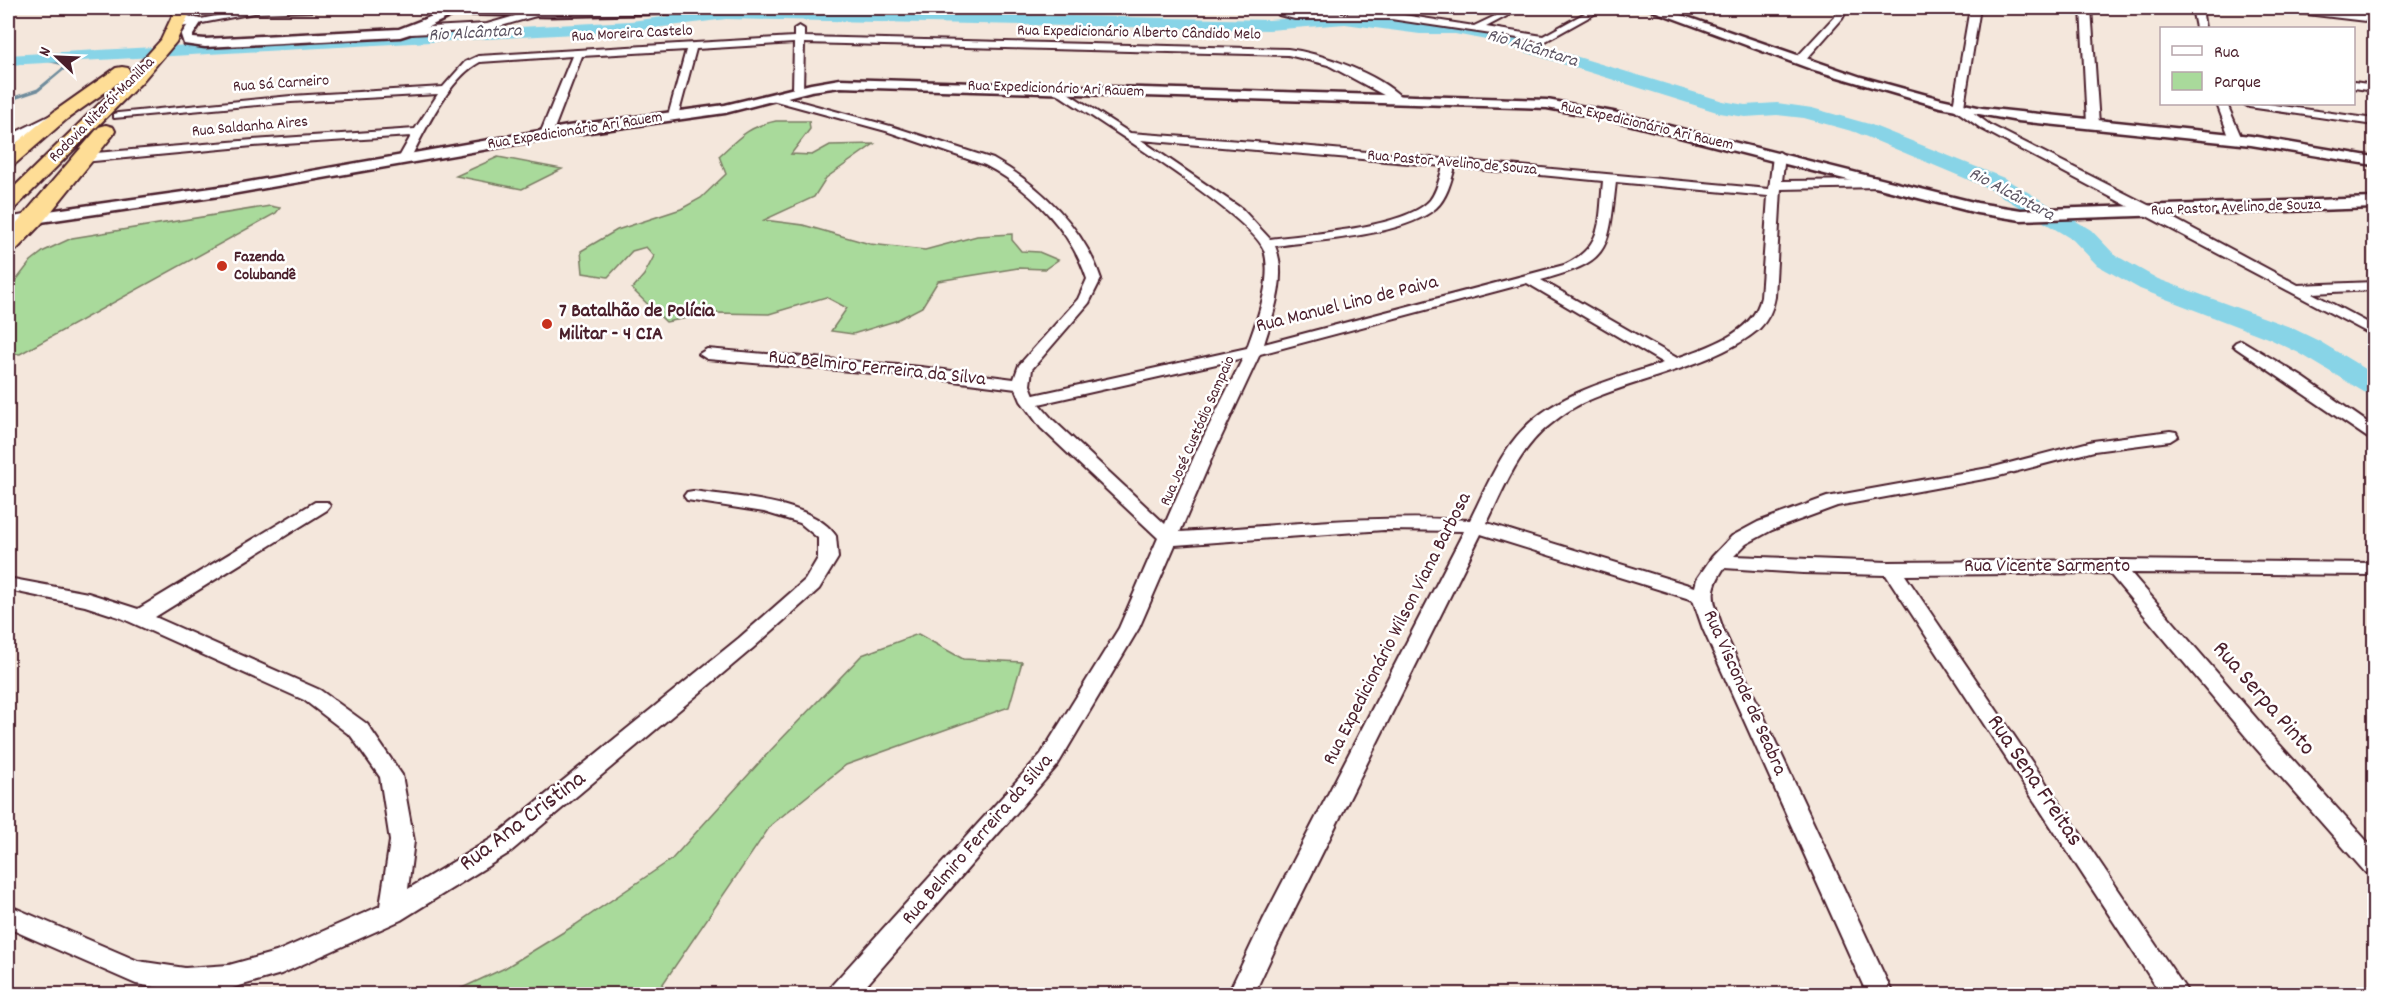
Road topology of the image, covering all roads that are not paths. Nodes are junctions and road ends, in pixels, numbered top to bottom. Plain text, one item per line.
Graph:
1 (268, 8) edge
2 (315, 8) edge
3 (674, 8) edge
4 (769, 8) edge
5 (1279, 8) edge
6 (1350, 8) edge
7 (1518, 8) edge
8 (1600, 8) edge
9 (1657, 8) edge
10 (1843, 8) edge
11 (1975, 8) edge
12 (2086, 8) edge
13 (2197, 8) edge
14 (2281, 8) edge
15 (457, 9) edge
16 (252, 11) junction
17 (549, 11) edge
18 (1424, 11) dead end
19 (177, 14) edge
20 (1334, 14) junction
21 (1407, 19) junction
22 (2374, 19) edge
23 (196, 21) junction
24 (2201, 27) edge
25 (799, 28) dead end
26 (1475, 29) junction
27 (411, 31) junction
28 (798, 40) junction
29 (692, 45) junction
30 (579, 52) junction
31 (1800, 60) junction
32 (135, 69) junction
33 (2355, 85) edge
34 (2374, 88) edge
35 (1058, 89) junction
36 (446, 90) junction
37 (798, 90) junction
38 (776, 98) junction
39 (1397, 98) junction
40 (2222, 105) edge
41 (2256, 105) edge
42 (1958, 107) junction
43 (118, 116) junction
44 (673, 117) junction
45 (2374, 122) edge
46 (2093, 124) junction
47 (420, 132) junction
48 (546, 134) junction
49 (1129, 136) junction
50 (2236, 139) junction
51 (8, 155) edge
52 (1779, 156) junction
53 (83, 158) junction
54 (405, 159) junction
55 (2374, 160) edge
56 (1450, 164) junction
57 (1610, 177) junction
58 (1881, 183) junction
59 (1775, 189) junction
60 (53, 196) junction
61 (2374, 203) edge
62 (2150, 211) junction
63 (2097, 213) joint
64 (34, 218) junction
65 (9, 219) edge
66 (1268, 243) junction
67 (1531, 280) junction
68 (2374, 286) edge
69 (2298, 289) junction
70 (2374, 332) edge
71 (2241, 345) dead end
72 (1254, 351) junction
73 (707, 354) dead end
74 (1676, 364) junction
75 (1022, 385) junction
76 (1029, 401) junction
77 (2374, 434) edge
78 (2170, 436) dead end
79 (693, 496) dead end
80 (321, 506) dead end
81 (1476, 526) junction
82 (1170, 539) junction
83 (1719, 561) junction
84 (2114, 566) junction
85 (1891, 568) junction
86 (2374, 569) edge
87 (8, 584) edge
88 (1702, 596) junction
89 (139, 618) junction
90 (2374, 865) edge
91 (392, 912) junction
92 (8, 916) edge
93 (842, 994) edge
94 (1241, 994) edge
95 (1880, 994) edge
96 (2176, 994) edge

1 - 16 street
2 - 16 street
3 - 4 street
3 - 17 street
5 - 20 street
6 - 20 street
7 - 26 street
8 - 26 street
9 - 31 street
10 - 31 street
11 - 42 street
12 - 46 street
13 - 24 street
14 - 22 street
15 - 17 street
15 - 27 street
16 - 23 street
17 - 27 street
18 - 21 street
19 - 23 street
19 - 32 highway, Rodovia Niterói-Manilha
20 - 21 street
21 - 26 street
23 - 27 street
25 - 28 street
28 - 29 street, Rua Moreira Castelo
28 - 37 street
28 - 39 street, Rua Expedicionário Alberto Cândido Melo
29 - 30 street, Rua Moreira Castelo
29 - 44 street
30 - 36 street, Rua Moreira Castelo
30 - 48 street
31 - 42 street
32 - 43 highway
32 - 51 highway
32 - 65 highway, Rodovia Niterói-Manilha
33 - 34 street
35 - 37 street, Rua Expedicionário Ari Rauem
35 - 39 street, Rua Expedicionário Ari Rauem
35 - 49 street
36 - 43 street, Rua Sá Carneiro
36 - 47 street
37 - 38 street, Rua Expedicionário Ari Rauem
38 - 44 street, Rua Expedicionário Ari Rauem
38 - 75 street
39 - 52 street, Rua Expedicionário Ari Rauem
40 - 50 street
41 - 45 street
42 - 46 street
42 - 62 street
43 - 53 highway
44 - 48 street, Rua Expedicionário Ari Rauem
46 - 50 street
47 - 53 street, Rua Saldanha Aires
47 - 54 street
48 - 54 street, Rua Expedicionário Ari Rauem
49 - 56 street, Rua Pastor Avelino de Souza
49 - 66 street
50 - 55 street
52 - 58 street, Rua Expedicionário Ari Rauem
52 - 59 street, Rua Expedicionário Wilson Viana Barbosa
53 - 60 highway
54 - 64 street, Rua Expedicionário Ari Rauem
56 - 57 street, Rua Pastor Avelino de Souza
56 - 66 street
57 - 59 street, Rua Pastor Avelino de Souza
57 - 67 street, Rua Manuel Lino de Paiva
58 - 59 street, Rua Pastor Avelino de Souza
58 - 63 street, Rua Expedicionário Ari Rauem
59 - 74 street, Rua Expedicionário Wilson Viana Barbosa
60 - 64 highway
60 - 65 highway
61 - 62 street, Rua Pastor Avelino de Souza
62 - 63 street, Rua Pastor Avelino de Souza
62 - 69 street
64 - 65 highway
66 - 72 street, Rua José Custódio Sampaio
67 - 72 street, Rua Manuel Lino de Paiva
67 - 74 street
68 - 69 street
69 - 70 street
71 - 77 street
72 - 76 street, Rua Manuel Lino de Paiva
72 - 82 street, Rua José Custódio Sampaio
73 - 75 street, Rua Belmiro Ferreira da Silva
74 - 81 street, Rua Expedicionário Wilson Viana Barbosa
75 - 76 street
76 - 82 street
78 - 83 street, Rua Visconde de Seabra
79 - 91 street, Rua Ana Cristina
80 - 89 street
81 - 82 street
81 - 88 street
81 - 94 street, Rua Expedicionário Wilson Viana Barbosa
82 - 93 street, Rua Belmiro Ferreira da Silva
83 - 85 street, Rua Vicente Sarmento
83 - 88 street, Rua Visconde de Seabra
84 - 85 street, Rua Vicente Sarmento
84 - 86 street, Rua Vicente Sarmento
84 - 90 street, Rua Serpa Pinto
85 - 96 street, Rua Sena Freitas
87 - 89 street
88 - 95 street, Rua Visconde de Seabra
89 - 91 street
91 - 92 street, Rua Ana Cristina

